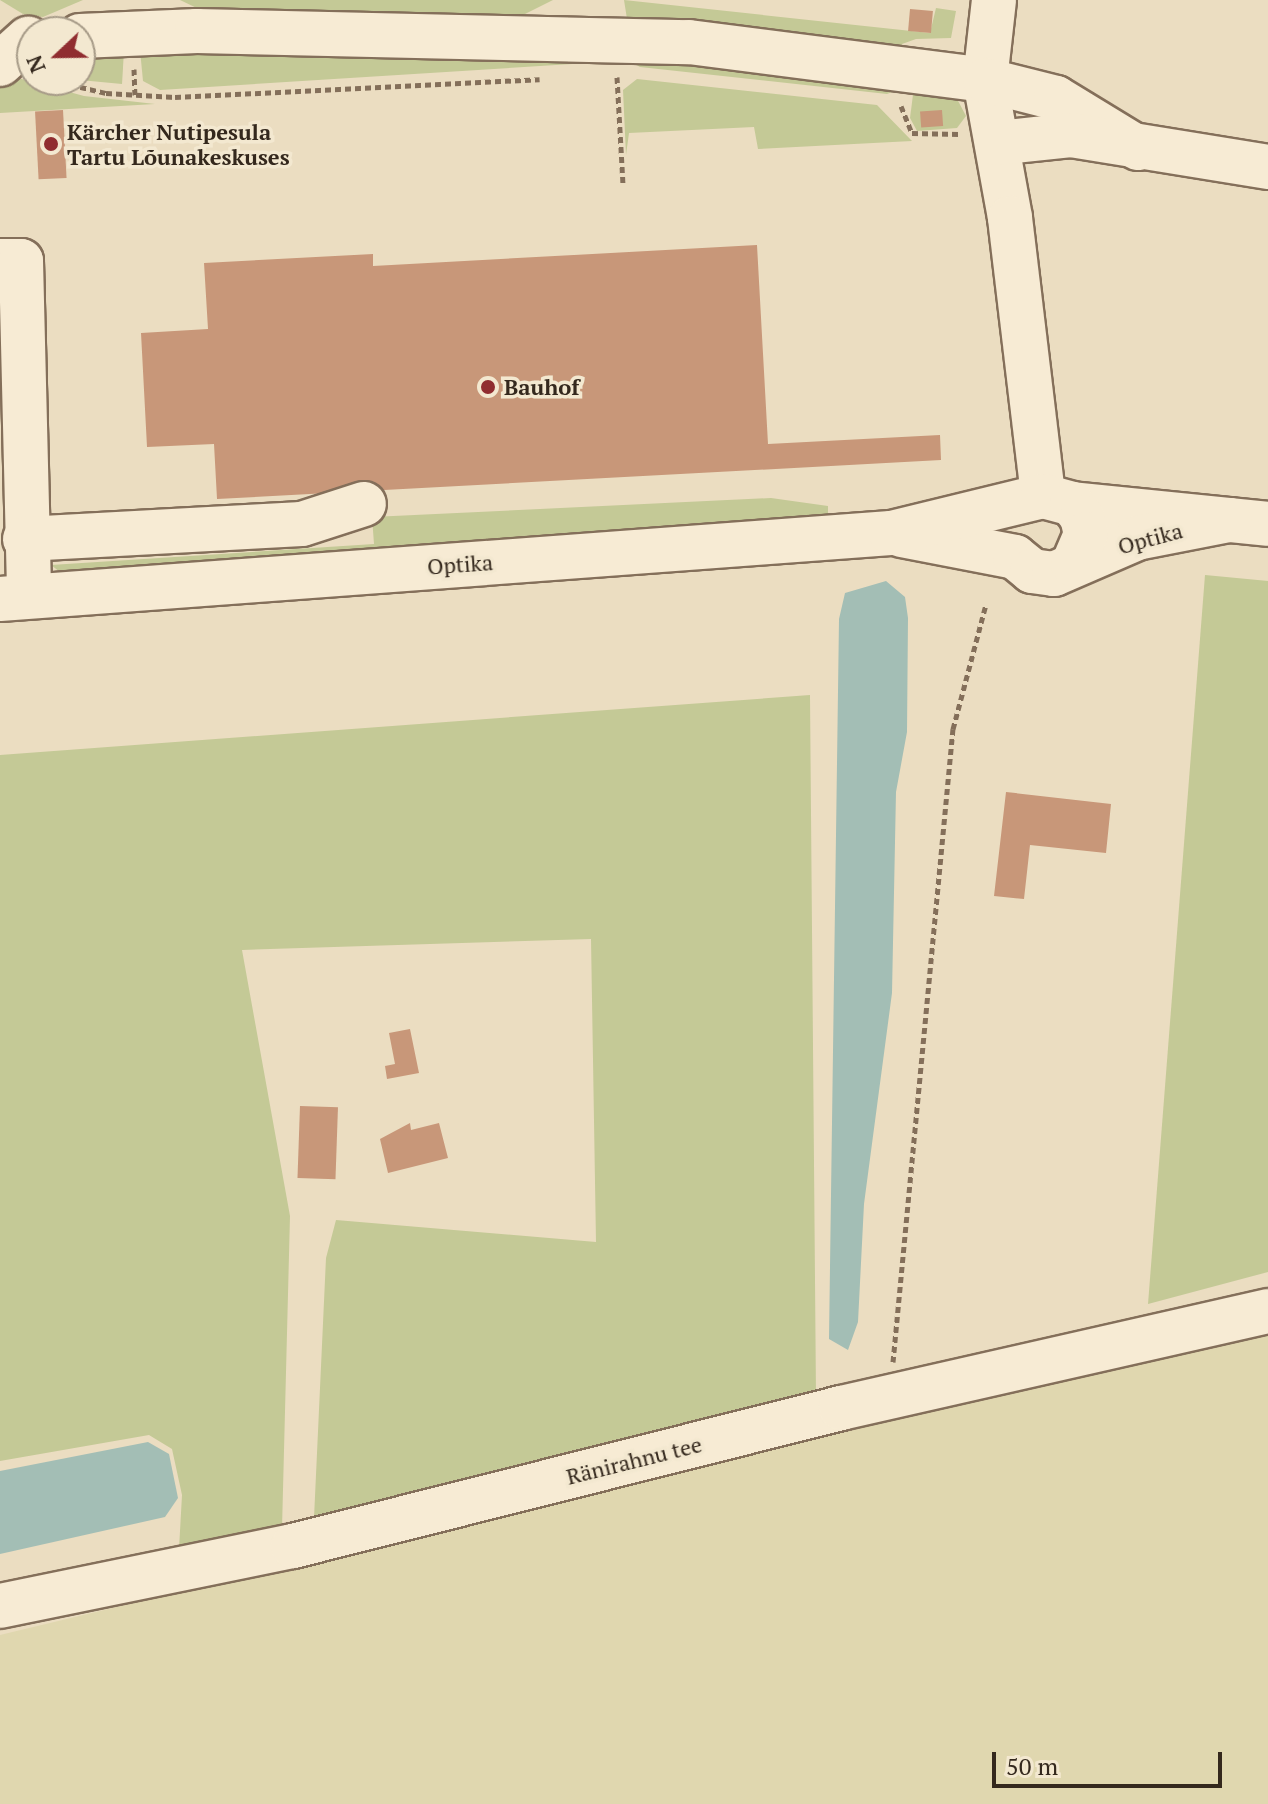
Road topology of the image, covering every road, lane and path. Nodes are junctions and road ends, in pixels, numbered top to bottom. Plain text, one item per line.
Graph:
1 (109, 0) edge
2 (162, 0) edge
3 (994, 0) edge
4 (90, 16) edge
5 (197, 31) junction
6 (96, 35) edge
7 (609, 50) edge
8 (549, 78) dead end
9 (985, 80) junction
10 (96, 91) edge
11 (886, 100) dead end
12 (901, 102) dead end
13 (997, 143) junction
14 (1138, 148) junction
15 (1268, 167) edge
16 (623, 185) dead end
17 (0, 261) edge
18 (1058, 500) junction
19 (364, 504) dead end
20 (1249, 522) edge
21 (891, 533) junction
22 (25, 539) junction
23 (1015, 557) junction
24 (1073, 564) junction
25 (10, 595) edge
26 (986, 604) dead end
27 (1268, 1311) edge
28 (895, 1395) junction
29 (0, 1606) edge

1 - 4 street
2 - 5 street
3 - 9 street
5 - 6 street
5 - 7 street
7 - 9 street
7 - 16 path
8 - 10 path
9 - 13 street
9 - 14 street
11 - 12 path
13 - 14 street
13 - 18 street
14 - 15 street
17 - 22 street
18 - 20 street, Optika
18 - 21 street, Optika
18 - 23 street
18 - 24 street
19 - 22 street
20 - 24 street, Optika
21 - 23 street, Optika
21 - 25 street, Optika
22 - 25 street
23 - 24 street, Optika
26 - 28 path
27 - 28 street, Ränirahnu tee
28 - 29 street, Ränirahnu tee

